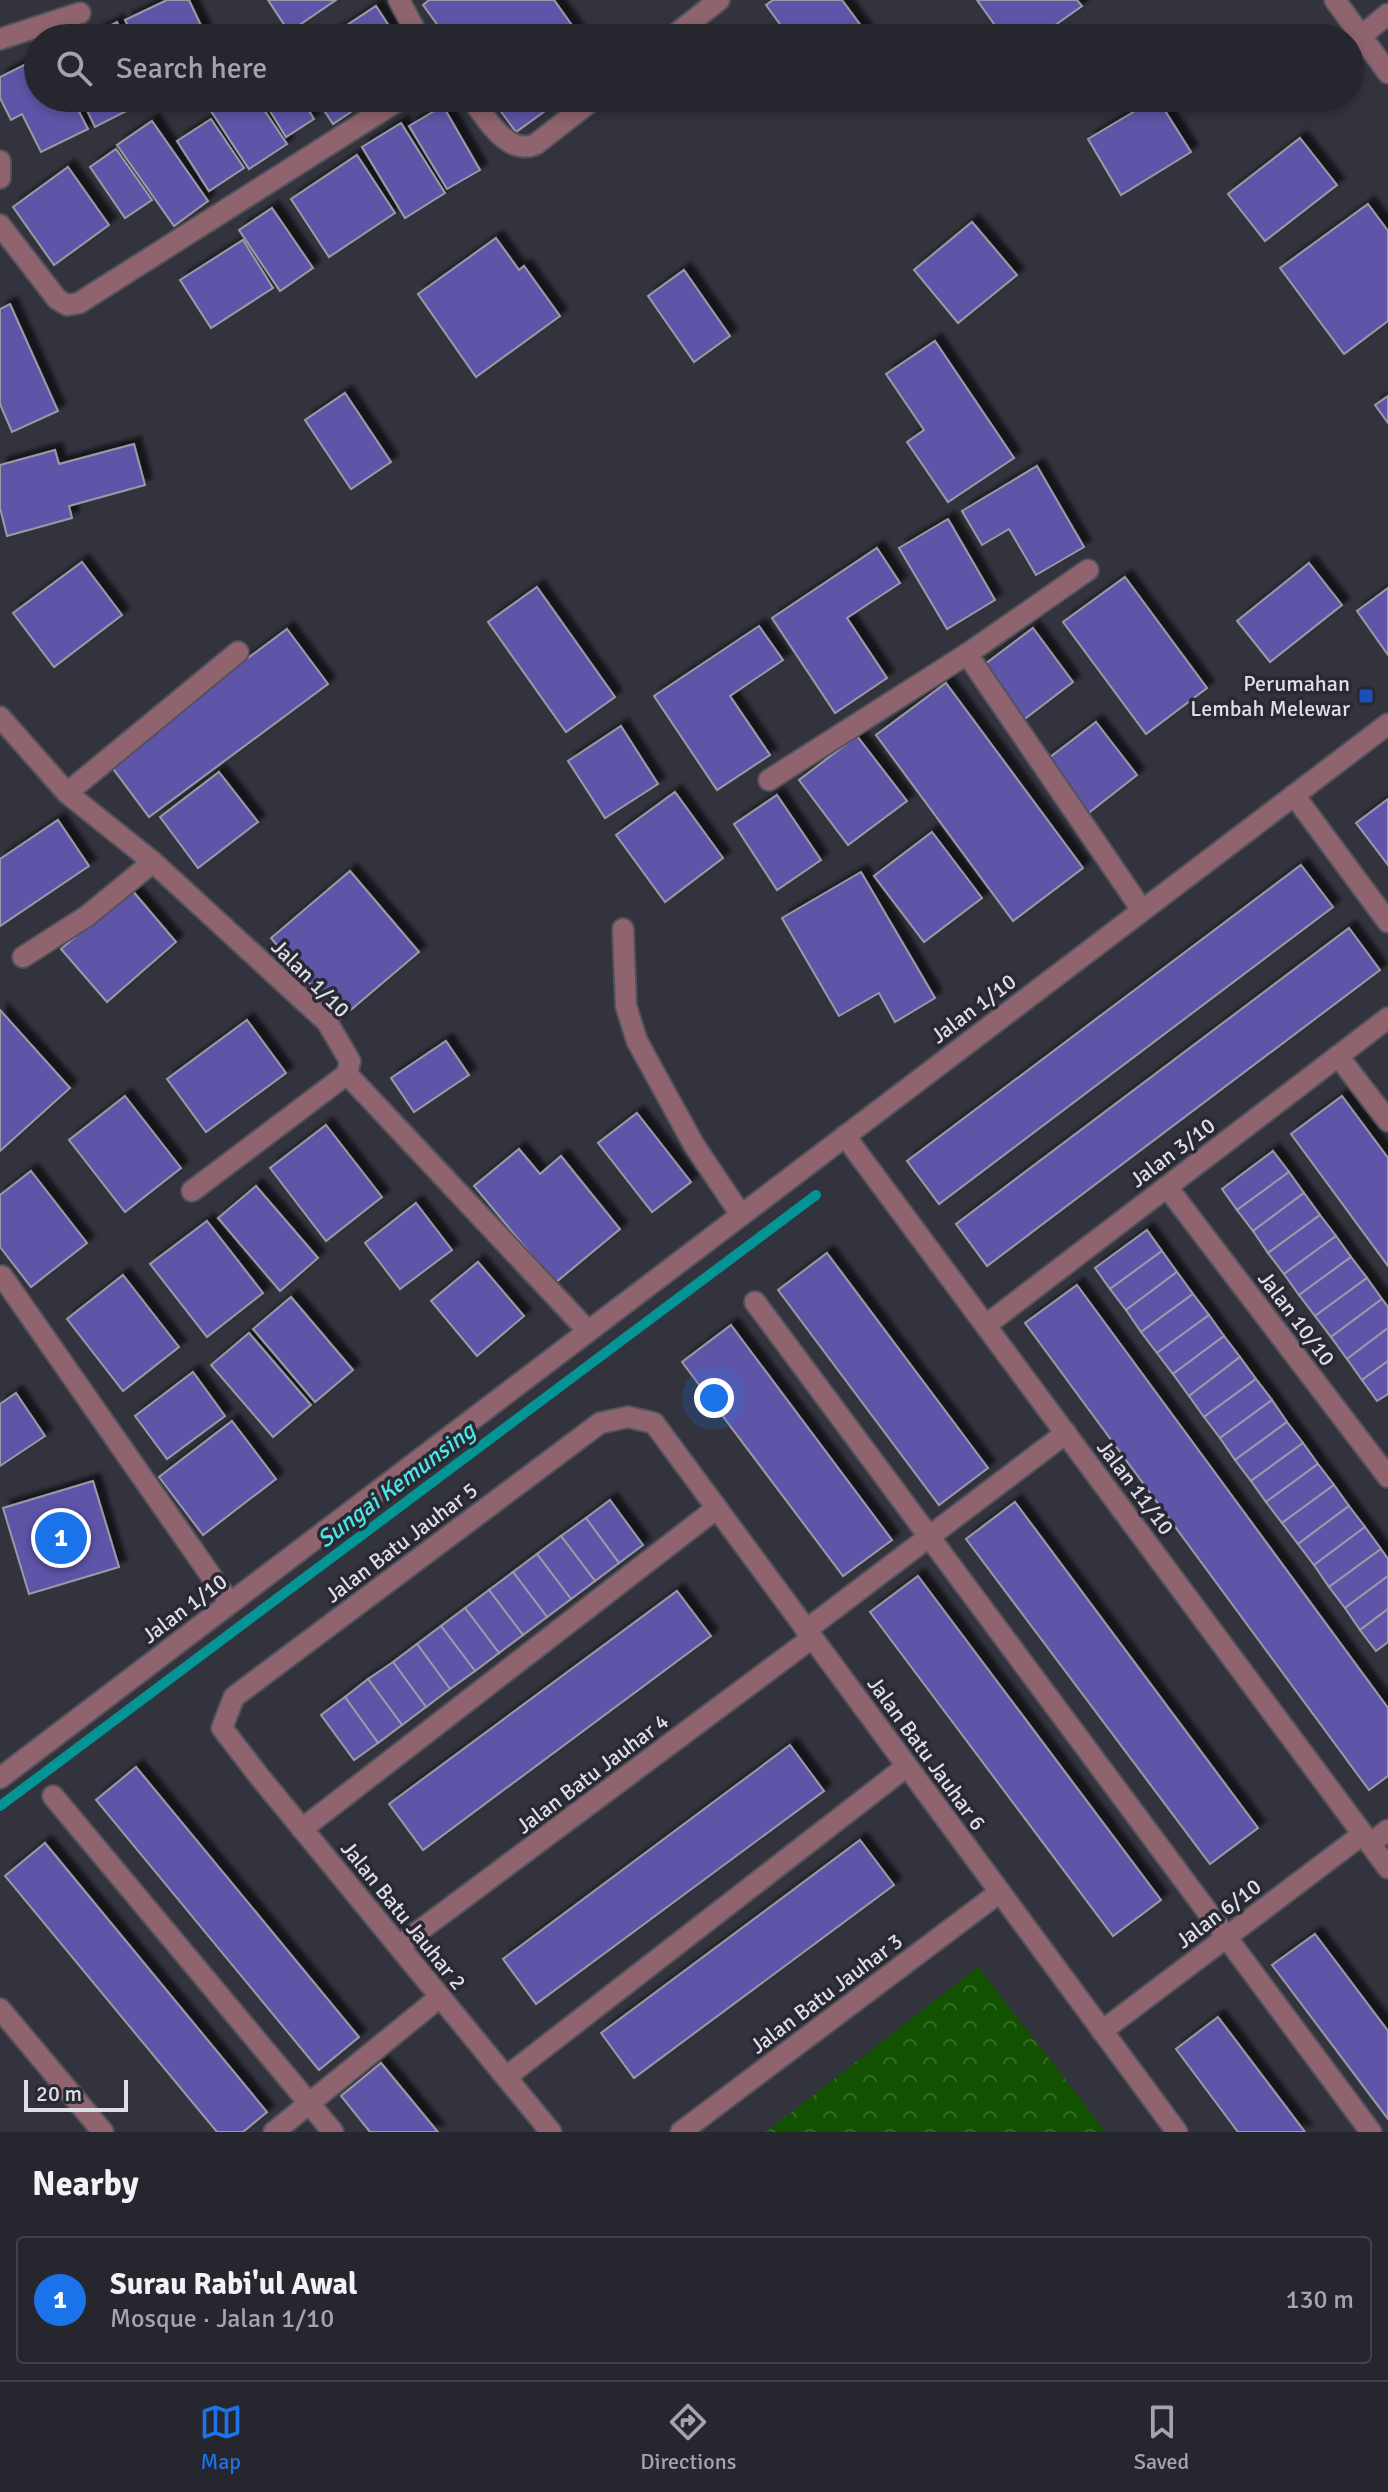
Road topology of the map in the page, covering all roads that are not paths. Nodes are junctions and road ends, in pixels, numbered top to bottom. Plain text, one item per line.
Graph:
1 (399, 0) edge
2 (719, 0) edge
3 (1335, 0) edge
4 (80, 13) dead end
5 (1388, 14) edge
6 (46, 24) edge
7 (412, 24) edge
8 (689, 24) edge
9 (1352, 24) edge
10 (24, 31) edge
11 (1364, 34) edge
12 (0, 39) edge
13 (1364, 40) edge
14 (1388, 73) edge
15 (380, 112) edge
16 (482, 112) edge
17 (577, 112) edge
18 (0, 161) edge
19 (0, 178) edge
20 (0, 225) edge
21 (1088, 570) dead end
22 (238, 652) dead end
23 (967, 654) junction
24 (0, 717) edge
25 (1388, 724) edge
26 (769, 780) dead end
27 (67, 793) junction
28 (1294, 795) junction
29 (153, 862) junction
30 (1142, 910) junction
31 (1388, 922) edge
32 (623, 929) dead end
33 (23, 957) dead end
34 (1388, 1018) edge
35 (1338, 1056) junction
36 (347, 1074) junction
37 (1388, 1121) edge
38 (845, 1136) junction
39 (1167, 1187) junction
40 (192, 1191) dead end
41 (741, 1215) junction
42 (2, 1276) edge
43 (755, 1302) dead end
44 (986, 1325) junction
45 (588, 1331) junction
46 (628, 1417) joint
47 (1066, 1433) junction
48 (1388, 1477) edge
49 (717, 1508) junction
50 (928, 1536) junction
51 (230, 1603) junction
52 (809, 1634) junction
53 (222, 1728) joint
54 (907, 1766) junction
55 (0, 1778) edge
56 (53, 1796) dead end
57 (302, 1829) junction
58 (1388, 1830) edge
59 (1367, 1839) junction
60 (1388, 1868) edge
61 (1000, 1892) junction
62 (1226, 1937) junction
63 (399, 1946) junction
64 (440, 1997) junction
65 (0, 2009) edge
66 (1102, 2031) junction
67 (506, 2077) junction
68 (310, 2104) junction
69 (103, 2132) edge
70 (274, 2132) edge
71 (333, 2132) edge
72 (551, 2132) edge
73 (681, 2132) edge
74 (1177, 2132) edge
75 (1371, 2132) edge

1 - 7 street
2 - 8 street
3 - 9 street
4 - 6 street
5 - 11 street
10 - 12 street
13 - 14 street
15 - 20 street
16 - 17 street
18 - 19 street
21 - 23 street
22 - 27 street
23 - 26 street
23 - 30 street
24 - 27 street, Jalan 1/10
25 - 28 street, Jalan 1/10
27 - 29 street, Jalan 1/10
28 - 30 street, Jalan 1/10
28 - 31 street
29 - 33 street
29 - 36 street, Jalan 1/10
30 - 38 street, Jalan 1/10
32 - 41 street
34 - 35 street, Jalan 3/10
35 - 37 street
35 - 39 street, Jalan 3/10
36 - 40 street
36 - 45 street, Jalan 1/10
38 - 41 street, Jalan 1/10
38 - 44 street, Jalan 11/10
39 - 44 street, Jalan 3/10
39 - 48 street, Jalan 10/10
41 - 45 street, Jalan 1/10
42 - 51 street
43 - 50 street
44 - 47 street, Jalan 11/10
45 - 51 street, Jalan 1/10
46 - 49 street, Jalan Batu Jauhar 6
46 - 53 street, Jalan Batu Jauhar 5
47 - 50 street, Jalan Batu Jauhar 4
47 - 59 street, Jalan 11/10
49 - 52 street, Jalan Batu Jauhar 6
49 - 57 street
50 - 52 street, Jalan Batu Jauhar 4
50 - 62 street
51 - 55 street, Jalan 1/10
52 - 54 street, Jalan Batu Jauhar 6
52 - 63 street, Jalan Batu Jauhar 4
53 - 57 street, Jalan Batu Jauhar 2
54 - 61 street, Jalan Batu Jauhar 6
54 - 67 street
56 - 68 street
57 - 63 street, Jalan Batu Jauhar 2
58 - 59 street, Jalan 6/10
59 - 60 street, Jalan 11/10
59 - 62 street, Jalan 6/10
61 - 66 street, Jalan Batu Jauhar 6
61 - 73 street, Jalan Batu Jauhar 3
62 - 66 street, Jalan 6/10
62 - 75 street
63 - 64 street, Jalan Batu Jauhar 2
64 - 67 street, Jalan Batu Jauhar 2
64 - 68 street
65 - 69 street
66 - 74 street, Jalan Batu Jauhar 6
67 - 72 street, Jalan Batu Jauhar 2
68 - 70 street
68 - 71 street

